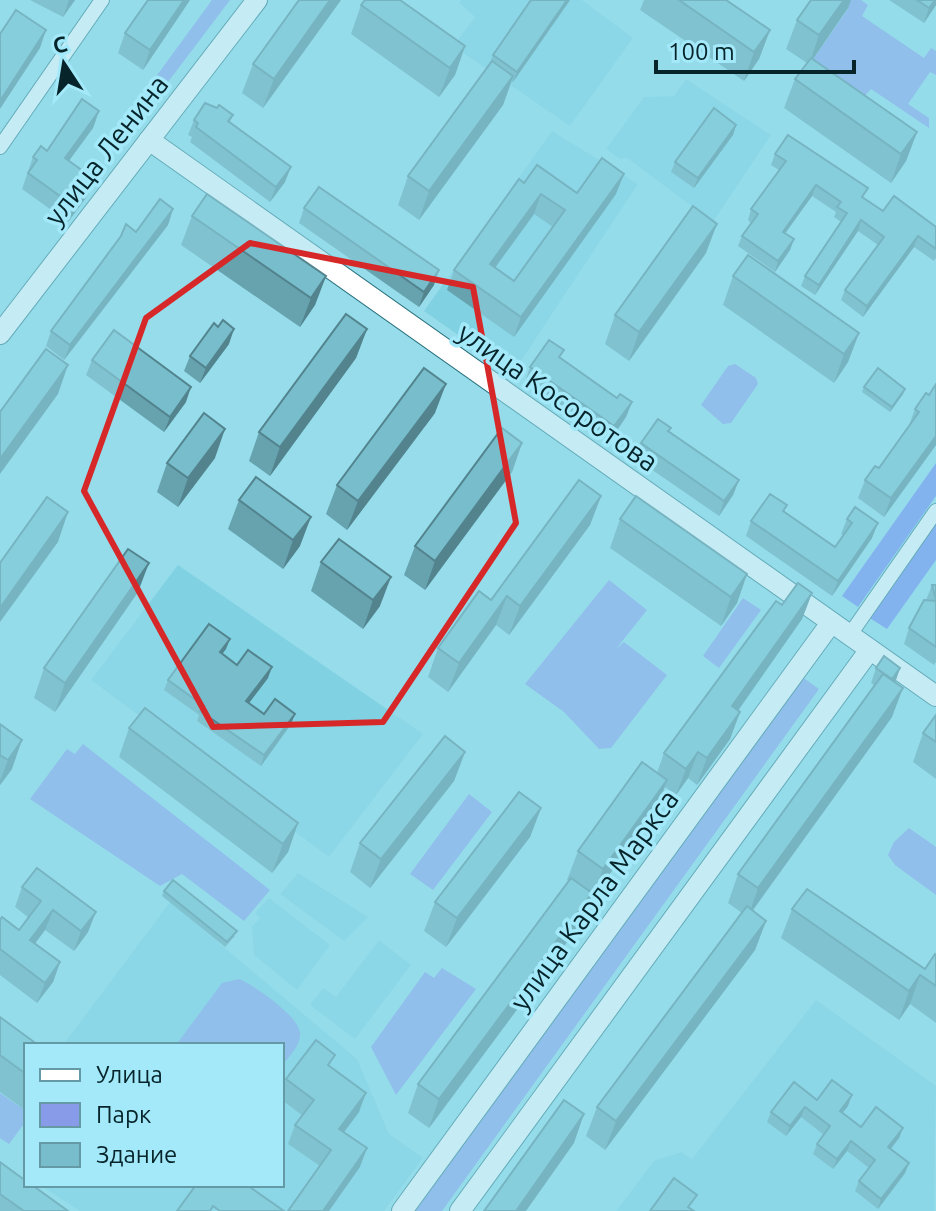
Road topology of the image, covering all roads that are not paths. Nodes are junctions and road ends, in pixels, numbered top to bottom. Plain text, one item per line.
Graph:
1 (102, 0) edge
2 (257, 0) edge
3 (149, 140) junction
4 (0, 147) edge
5 (0, 334) edge
6 (936, 511) edge
7 (831, 623) junction
8 (849, 636) junction
9 (869, 651) junction
10 (936, 696) edge
11 (402, 1211) edge
12 (460, 1211) edge

1 - 4 street
2 - 3 street, улица Ленина
3 - 5 street, улица Ленина
3 - 7 street, улица Косоротова
6 - 8 street
7 - 8 street, улица Косоротова
7 - 11 street, улица Карла Маркса
8 - 9 street, улица Косоротова
9 - 10 street, улица Косоротова
9 - 12 street

